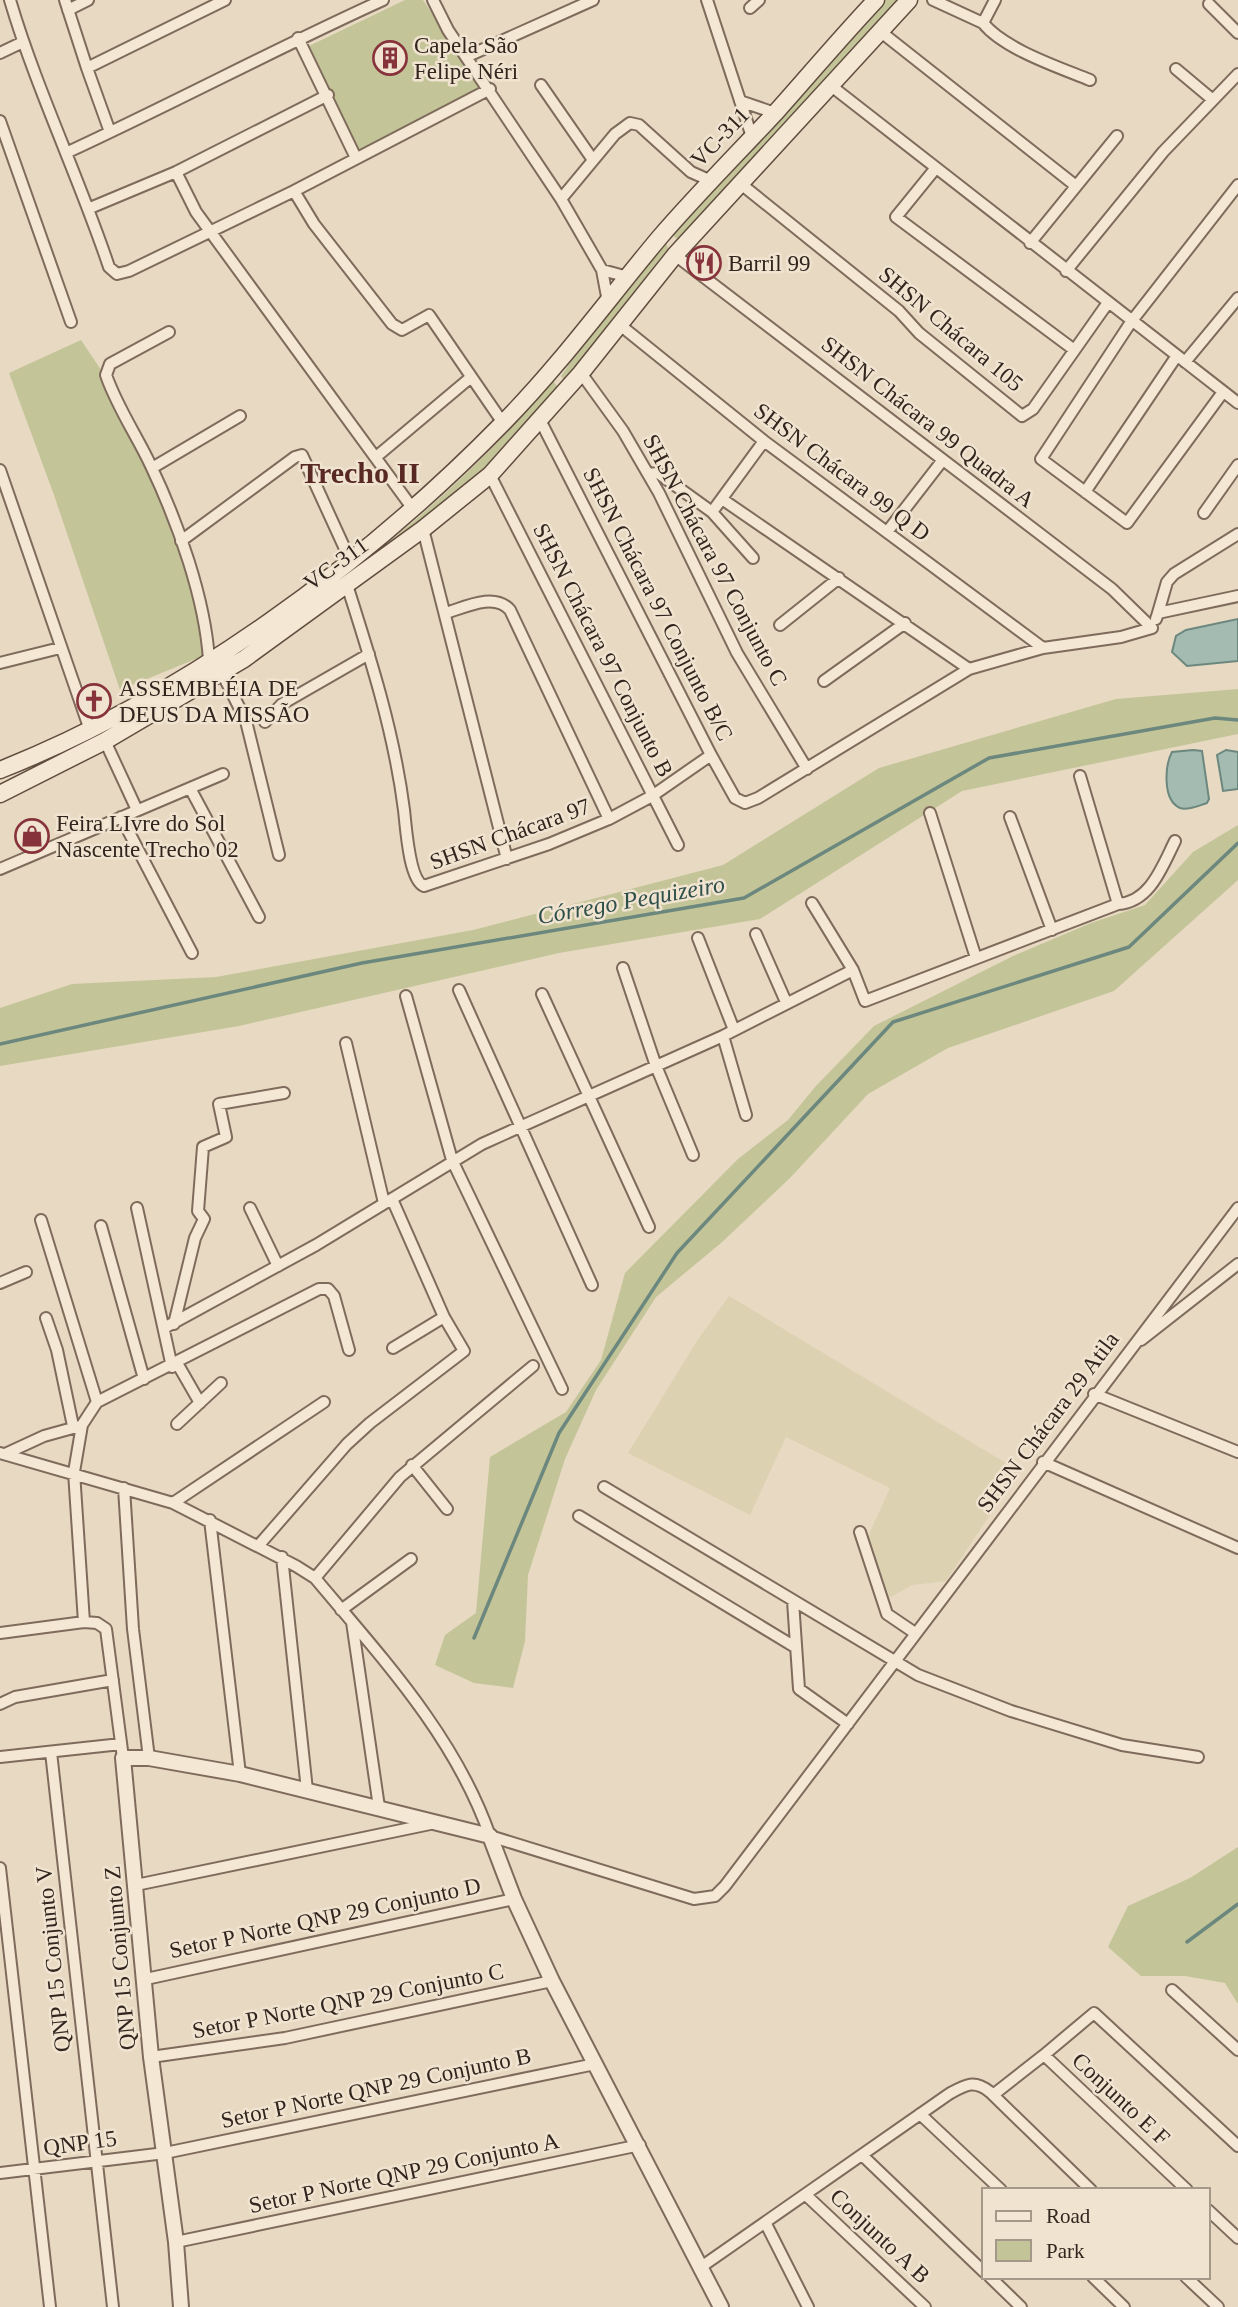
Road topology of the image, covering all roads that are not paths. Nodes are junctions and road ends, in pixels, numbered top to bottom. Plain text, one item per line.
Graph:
1 (10, 0) edge
2 (88, 0) edge
3 (225, 0) edge
4 (383, 0) edge
5 (433, 0) edge
6 (593, 0) edge
7 (707, 0) edge
8 (909, 0) edge
9 (933, 0) edge
10 (995, 0) edge
11 (868, 3) edge
12 (1209, 4) dead end
13 (67, 5) edge
14 (983, 23) junction
15 (848, 31) junction
16 (881, 32) junction
17 (1238, 33) edge
18 (298, 38) junction
19 (23, 41) junction
20 (0, 53) edge
21 (858, 55) junction
22 (468, 57) junction
23 (87, 68) junction
24 (1176, 69) dead end
25 (1238, 74) edge
26 (1090, 80) dead end
27 (541, 85) dead end
28 (830, 85) junction
29 (490, 89) junction
30 (328, 95) junction
31 (1213, 100) junction
32 (740, 101) junction
33 (775, 113) junction
34 (0, 121) edge
35 (110, 132) junction
36 (752, 136) junction
37 (1117, 136) dead end
38 (68, 152) junction
39 (356, 158) junction
40 (593, 160) junction
41 (935, 169) junction
42 (691, 172) junction
43 (176, 173) junction
44 (709, 180) junction
45 (741, 184) junction
46 (1238, 184) edge
47 (1076, 186) junction
48 (295, 191) junction
49 (697, 195) junction
50 (561, 199) junction
51 (90, 208) junction
52 (211, 230) junction
53 (658, 240) junction
54 (1030, 243) junction
55 (675, 255) junction
56 (602, 270) junction
57 (1066, 271) junction
58 (628, 277) junction
59 (1238, 298) edge
60 (1107, 304) junction
61 (605, 306) junction
62 (71, 322) dead end
63 (1131, 322) junction
64 (620, 325) junction
65 (169, 331) dead end
66 (1073, 349) junction
67 (1181, 359) junction
68 (559, 364) junction
69 (470, 378) junction
70 (577, 378) junction
71 (1223, 392) junction
72 (1238, 403) edge
73 (240, 416) dead end
74 (540, 420) junction
75 (503, 423) junction
76 (764, 441) junction
77 (376, 457) junction
78 (942, 461) junction
79 (1238, 465) edge
80 (152, 468) junction
81 (0, 470) edge
82 (648, 474) junction
83 (490, 475) junction
84 (1085, 492) junction
85 (722, 499) junction
86 (413, 509) junction
87 (712, 512) junction
88 (1204, 513) dead end
89 (423, 530) junction
90 (887, 532) junction
91 (1238, 534) edge
92 (181, 541) junction
93 (753, 558) dead end
94 (351, 562) junction
95 (839, 578) junction
96 (347, 585) junction
97 (1238, 596) edge
98 (446, 612) junction
99 (1158, 613) junction
100 (905, 623) junction
101 (780, 625) dead end
102 (1152, 628) junction
103 (208, 636) junction
104 (60, 648) junction
105 (227, 648) junction
106 (1043, 648) junction
107 (369, 654) junction
108 (209, 660) junction
109 (0, 663) edge
110 (969, 668) junction
111 (222, 673) junction
112 (824, 681) dead end
113 (265, 722) dead end
114 (90, 730) junction
115 (106, 741) junction
116 (711, 755) junction
117 (807, 769) junction
118 (0, 770) edge
119 (223, 774) dead end
120 (1080, 776) dead end
121 (190, 788) junction
122 (0, 794) edge
123 (652, 796) junction
124 (137, 810) junction
125 (930, 813) dead end
126 (121, 817) junction
127 (1010, 817) dead end
128 (609, 820) junction
129 (1175, 841) dead end
130 (678, 845) dead end
131 (279, 855) dead end
132 (507, 859) junction
133 (0, 869) edge
134 (812, 903) dead end
135 (1118, 904) junction
136 (259, 917) dead end
137 (1052, 930) junction
138 (756, 934) dead end
139 (698, 939) dead end
140 (192, 953) dead end
141 (976, 958) junction
142 (623, 968) dead end
143 (853, 970) junction
144 (459, 990) dead end
145 (542, 994) dead end
146 (406, 996) dead end
147 (786, 1002) junction
148 (734, 1030) junction
149 (723, 1036) junction
150 (346, 1043) dead end
151 (656, 1066) junction
152 (284, 1093) dead end
153 (587, 1097) junction
154 (746, 1115) dead end
155 (519, 1127) junction
156 (693, 1155) dead end
157 (452, 1160) junction
158 (388, 1201) junction
159 (137, 1208) dead end
160 (250, 1208) dead end
161 (1238, 1208) edge
162 (41, 1220) dead end
163 (102, 1226) dead end
164 (649, 1227) dead end
165 (1238, 1264) edge
166 (278, 1266) junction
167 (26, 1272) dead end
168 (0, 1283) edge
169 (592, 1285) dead end
170 (444, 1317) junction
171 (46, 1318) dead end
172 (169, 1326) junction
173 (393, 1348) dead end
174 (1131, 1348) junction
175 (349, 1350) dead end
176 (174, 1365) junction
177 (533, 1366) dead end
178 (144, 1379) junction
179 (221, 1383) dead end
180 (562, 1389) dead end
181 (1094, 1394) junction
182 (97, 1402) junction
183 (324, 1402) dead end
184 (200, 1403) junction
185 (177, 1424) dead end
186 (78, 1426) junction
187 (0, 1441) edge
188 (1238, 1452) edge
189 (2, 1453) edge
190 (1043, 1462) junction
191 (412, 1465) junction
192 (74, 1472) junction
193 (604, 1487) dead end
194 (124, 1488) junction
195 (173, 1503) junction
196 (447, 1509) dead end
197 (579, 1516) dead end
198 (209, 1520) junction
199 (860, 1532) dead end
200 (260, 1545) junction
201 (1238, 1548) edge
202 (282, 1556) junction
203 (411, 1559) dead end
204 (315, 1578) junction
205 (793, 1601) junction
206 (341, 1610) junction
207 (84, 1622) junction
208 (352, 1622) junction
209 (0, 1633) edge
210 (915, 1633) junction
211 (795, 1647) junction
212 (893, 1662) junction
213 (113, 1680) junction
214 (0, 1704) edge
215 (848, 1724) junction
216 (122, 1751) junction
217 (51, 1752) junction
218 (0, 1757) edge
219 (1198, 1757) dead end
220 (149, 1758) junction
221 (240, 1774) junction
222 (307, 1790) junction
223 (379, 1807) junction
224 (441, 1822) junction
225 (490, 1836) junction
226 (0, 1868) edge
227 (136, 1885) junction
228 (514, 1899) junction
229 (146, 1979) junction
230 (552, 1981) junction
231 (1172, 1990) dead end
232 (1238, 2050) edge
233 (1044, 2055) junction
234 (152, 2057) junction
235 (595, 2064) junction
236 (993, 2095) junction
237 (920, 2113) junction
238 (640, 2145) junction
239 (1238, 2146) edge
240 (165, 2153) junction
241 (863, 2156) junction
242 (97, 2161) junction
243 (35, 2170) junction
244 (0, 2173) edge
245 (999, 2188) edge
246 (1089, 2188) edge
247 (1185, 2188) edge
248 (807, 2196) junction
249 (1210, 2212) edge
250 (766, 2224) junction
251 (1238, 2238) edge
252 (176, 2242) junction
253 (701, 2267) junction
254 (982, 2270) edge
255 (992, 2279) edge
256 (1095, 2279) edge
257 (1188, 2279) edge
258 (50, 2307) edge
259 (113, 2307) edge
260 (181, 2307) edge
261 (721, 2307) edge
262 (808, 2307) edge
263 (925, 2307) edge
264 (1021, 2307) edge
265 (1125, 2307) edge
266 (1218, 2307) edge

1 - 19 street
2 - 13 street
3 - 23 street
4 - 18 street
5 - 22 street
6 - 22 street
7 - 32 street
8 - 16 main road, VC-311
9 - 14 street
10 - 14 street
11 - 15 main road, VC-311
12 - 17 street
13 - 23 street
14 - 26 street
15 - 21 main road
15 - 33 main road, VC-311
16 - 21 main road, VC-311
16 - 47 street
18 - 30 street
18 - 35 street
19 - 20 street
19 - 38 street
21 - 28 main road, VC-311
22 - 29 street
23 - 35 street
24 - 31 street
25 - 31 street
27 - 40 street
28 - 41 street
28 - 45 main road, VC-311
29 - 39 street
29 - 50 street
30 - 39 street
30 - 43 street
31 - 57 street
32 - 33 street
32 - 36 street
33 - 36 main road, VC-311
34 - 62 street
35 - 38 street
36 - 44 main road, VC-311
37 - 47 street
38 - 51 street
39 - 48 street
40 - 42 street
40 - 50 street
41 - 54 street
41 - 66 street
42 - 44 street
42 - 49 street
43 - 51 street
43 - 52 street
44 - 49 main road, VC-311
45 - 55 main road, VC-311
45 - 66 street, SHSN Chácara 105
46 - 63 street
47 - 54 street
48 - 52 street
48 - 69 street
49 - 53 main road, VC-311
50 - 56 street
51 - 52 street
52 - 77 street
53 - 55 main road
53 - 58 main road, VC-311
54 - 57 street
55 - 64 main road, VC-311
55 - 78 street, SHSN Chácara 99 Quadra A
56 - 58 street
56 - 61 street
57 - 60 street
58 - 61 main road, VC-311
59 - 67 street
60 - 63 street
60 - 66 street, SHSN Chácara 105
61 - 68 main road, VC-311
63 - 67 street
63 - 84 street
64 - 70 main road, VC-311
64 - 76 street, SHSN Chácara 99 Q D
65 - 80 street
67 - 71 street
67 - 84 street
68 - 70 main road
68 - 75 main road, VC-311
69 - 75 street
69 - 77 street
70 - 74 main road, VC-311
70 - 82 street, SHSN Chácara 97 Conjunto C
71 - 72 street
71 - 84 street
73 - 80 street
74 - 83 main road, VC-311
74 - 116 street, SHSN Chácara 97 Conjunto B/C
75 - 86 main road, VC-311
76 - 85 street
76 - 90 street, SHSN Chácara 99 Q D
77 - 86 street
78 - 90 street
78 - 102 street, SHSN Chácara 99 Quadra A
79 - 88 street
80 - 92 street
81 - 104 street
82 - 87 street
82 - 117 street, SHSN Chácara 97 Conjunto C
83 - 89 main road, VC-311
83 - 123 street, SHSN Chácara 97 Conjunto B
85 - 87 street
85 - 95 street
86 - 94 main road, VC-311
87 - 93 street
89 - 96 main road, VC-311
89 - 98 street
90 - 106 street, SHSN Chácara 99 Q D
91 - 99 street
92 - 94 street
92 - 103 street
94 - 105 main road, VC-311
95 - 100 street
95 - 101 street
96 - 107 street, SHSN Chácara 97
96 - 111 main road, VC-311
97 - 99 street
98 - 128 street, SHSN Chácara 97
98 - 132 street
99 - 102 street
100 - 110 street
100 - 112 street
102 - 106 street
103 - 105 street
103 - 108 street
104 - 109 street
104 - 114 street
105 - 108 main road, VC-311
106 - 110 street
107 - 113 street
107 - 132 street, SHSN Chácara 97
108 - 114 main road, VC-311
110 - 117 street
111 - 115 main road, VC-311
111 - 131 street
114 - 118 main road, VC-311
115 - 122 main road, VC-311
115 - 124 street
116 - 117 street, SHSN Chácara 97 Conjunto B/C
116 - 123 street
119 - 121 street
120 - 135 street
121 - 124 street
121 - 136 street
123 - 128 street
123 - 130 street, SHSN Chácara 97 Conjunto B
124 - 126 street
125 - 141 street
126 - 133 street
126 - 140 street
127 - 137 street
128 - 132 street, SHSN Chácara 97
129 - 135 street
134 - 143 street
135 - 137 street
137 - 141 street
138 - 147 street
139 - 148 street
141 - 143 street
142 - 151 street
143 - 147 street
144 - 155 street
145 - 153 street
146 - 157 street
147 - 148 street
148 - 149 street
149 - 151 street
149 - 154 street
150 - 158 street
151 - 153 street
151 - 156 street
152 - 172 street
153 - 155 street
153 - 164 street
155 - 157 street
155 - 169 street
157 - 158 street
157 - 180 street
158 - 166 street
158 - 170 street
159 - 172 street
160 - 166 street
161 - 174 street, SHSN Chácara 29 Atila
162 - 182 street
163 - 178 street
165 - 174 street
166 - 172 street
167 - 168 street
170 - 173 street
170 - 200 street
171 - 186 street
172 - 176 street
174 - 181 street, SHSN Chácara 29 Atila
175 - 176 street
176 - 178 street
176 - 184 street
177 - 191 street
178 - 182 street
179 - 184 street
181 - 188 street
181 - 190 street, SHSN Chácara 29 Atila
182 - 186 street
183 - 195 street
184 - 185 street
186 - 189 street
186 - 192 street
187 - 189 street
189 - 192 street
190 - 201 street
190 - 210 street, SHSN Chácara 29 Atila
191 - 196 street
191 - 204 street
192 - 194 street
192 - 207 street
193 - 205 street
194 - 195 street
194 - 220 street
195 - 198 street
197 - 211 street
198 - 200 street
198 - 221 street
199 - 210 street
200 - 202 street
202 - 204 street
202 - 222 street
203 - 206 street
204 - 206 street
205 - 211 street
205 - 212 street
206 - 208 street
207 - 209 street
207 - 213 street
208 - 223 street
208 - 225 street
210 - 212 street, SHSN Chácara 29 Atila
211 - 215 street
212 - 215 street, SHSN Chácara 29 Atila
212 - 219 street
213 - 214 street
213 - 216 street
215 - 225 street, SHSN Chácara 29 Atila
216 - 217 street
216 - 220 street
216 - 227 street, QNP 15 Conjunto Z
217 - 218 street
217 - 242 street, QNP 15 Conjunto V
220 - 221 street
221 - 222 street
222 - 223 street
223 - 224 street
224 - 225 street
224 - 227 street
225 - 228 street
226 - 243 street
227 - 229 street, QNP 15 Conjunto Z
228 - 229 street, Setor P Norte QNP 29 Conjunto D
228 - 230 street
229 - 234 street, QNP 15 Conjunto Z
230 - 234 street, Setor P Norte QNP 29 Conjunto C
230 - 235 street
231 - 232 street
233 - 236 street, Conjunto E F
233 - 239 street
233 - 247 street, Conjunto E F
234 - 240 street, QNP 15 Conjunto Z
235 - 238 street
235 - 240 street, Setor P Norte QNP 29 Conjunto B
236 - 237 street
236 - 246 street
237 - 241 street
237 - 245 street
238 - 252 street, Setor P Norte QNP 29 Conjunto A
238 - 253 street
240 - 242 street, QNP 15
240 - 252 street, QNP 15 Conjunto Z
241 - 248 street
241 - 254 street
242 - 243 street, QNP 15
242 - 259 street, QNP 15 Conjunto V
243 - 244 street, QNP 15
243 - 258 street
248 - 250 street
248 - 263 street, Conjunto A B
249 - 251 street
250 - 253 street
250 - 262 street
252 - 260 street, QNP 15 Conjunto Z
253 - 261 street
255 - 264 street
256 - 265 street
257 - 266 street

